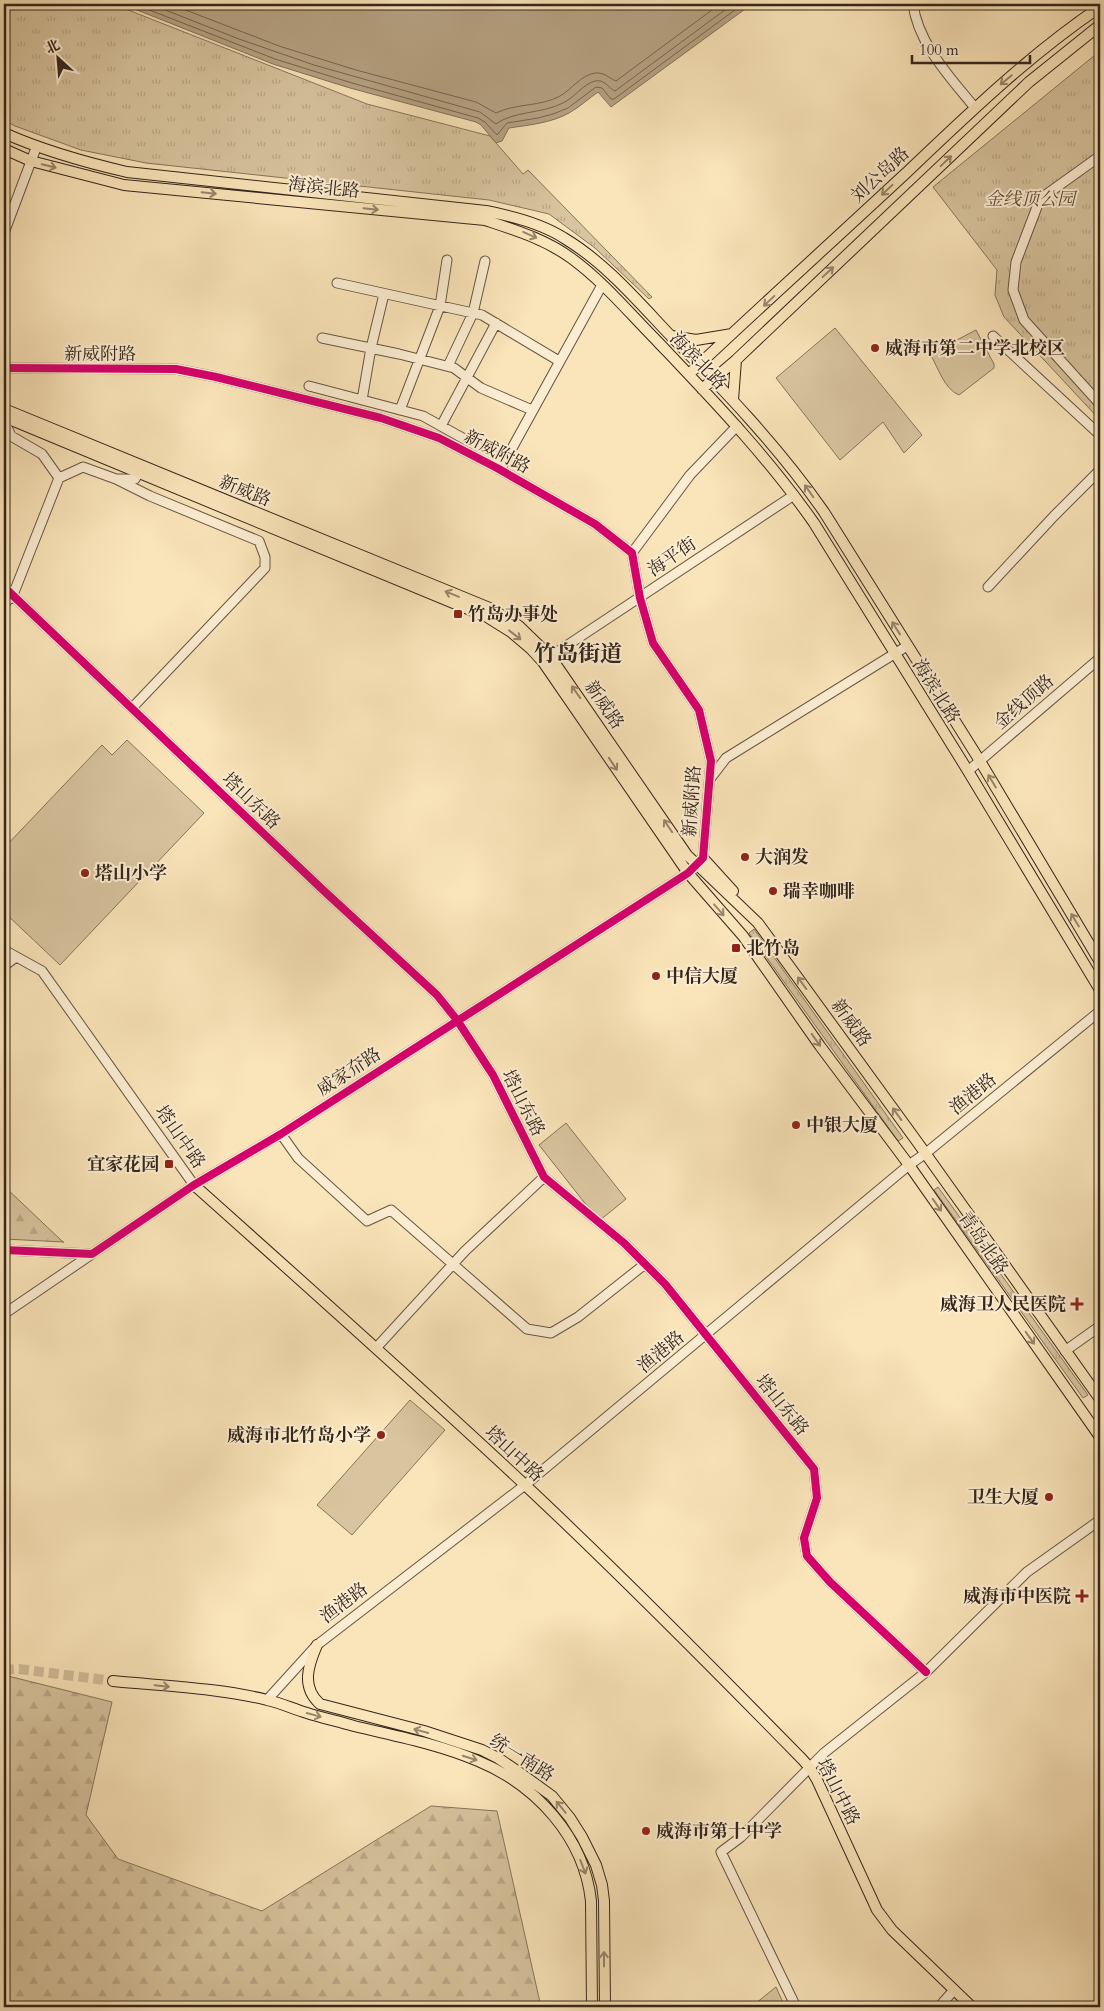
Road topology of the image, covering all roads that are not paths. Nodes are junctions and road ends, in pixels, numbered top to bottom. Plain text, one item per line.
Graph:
1 (914, 4) edge
2 (1100, 7) edge
3 (1100, 26) edge
4 (975, 108) junction
5 (4, 134) edge
6 (4, 148) edge
7 (36, 148) junction
8 (1100, 156) edge
9 (31, 161) junction
10 (4, 233) edge
11 (447, 260) dead end
12 (486, 261) dead end
13 (337, 283) dead end
14 (602, 285) junction
15 (384, 294) junction
16 (440, 306) junction
17 (472, 313) junction
18 (496, 323) junction
19 (733, 334) junction
20 (672, 336) junction
21 (993, 336) dead end
22 (322, 338) dead end
23 (371, 348) junction
24 (419, 359) junction
25 (736, 360) junction
26 (559, 361) junction
27 (699, 364) junction
28 (448, 366) junction
29 (4, 368) edge
30 (688, 374) junction
31 (467, 377) junction
32 (713, 379) junction
33 (309, 386) dead end
34 (702, 389) junction
35 (362, 400) junction
36 (733, 400) junction
37 (1100, 404) edge
38 (4, 409) edge
39 (400, 410) junction
40 (532, 410) junction
41 (4, 417) edge
42 (4, 421) edge
43 (441, 426) junction
44 (737, 426) junction
45 (1100, 435) edge
46 (504, 461) junction
47 (500, 470) junction
48 (1100, 470) edge
49 (139, 472) junction
50 (59, 478) junction
51 (116, 479) junction
52 (794, 495) junction
53 (632, 552) junction
54 (4, 587) edge
55 (988, 587) dead end
56 (13, 595) junction
57 (640, 598) junction
58 (4, 604) edge
59 (907, 646) junction
60 (894, 654) junction
61 (1100, 658) edge
62 (546, 659) junction
63 (132, 708) junction
64 (980, 761) junction
65 (968, 771) junction
66 (710, 779) junction
67 (700, 862) junction
68 (688, 873) junction
69 (4, 950) edge
70 (16, 956) junction
71 (1100, 962) edge
72 (4, 966) edge
73 (1100, 990) edge
74 (1100, 1011) edge
75 (457, 1020) junction
76 (280, 1134) junction
77 (926, 1153) junction
78 (909, 1165) junction
79 (544, 1177) junction
80 (194, 1185) junction
81 (4, 1250) edge
82 (92, 1254) junction
83 (452, 1264) junction
84 (645, 1264) junction
85 (4, 1314) edge
86 (1100, 1326) edge
87 (706, 1335) junction
88 (376, 1348) junction
89 (1065, 1351) junction
90 (1100, 1399) edge
91 (1100, 1437) edge
92 (525, 1486) junction
93 (1100, 1520) edge
94 (317, 1645) junction
95 (926, 1672) junction
96 (113, 1681) tunnel mouth
97 (267, 1700) junction
98 (810, 1768) junction
99 (954, 1990) junction
100 (1100, 2004) edge
101 (592, 2007) edge
102 (605, 2007) edge
103 (796, 2007) edge
104 (939, 2007) edge
105 (972, 2007) edge
106 (1098, 2007) edge

1 - 4 street
2 -> 4 main road, 刘公岛路
25 -> 3 main road, 刘公岛路
4 -> 19 main road, 刘公岛路
5 - 7 main road, 海滨北路
6 - 9 main road, 海滨北路
7 - 9 street
7 - 20 main road, 海滨北路
8 - 37 street
9 - 10 street
9 -> 14 main road, 海滨北路
11 - 16 street
12 - 17 street
13 - 15 street
14 - 26 street
14 - 30 main road, 海滨北路
15 - 16 street
15 - 23 street
16 - 17 street
16 - 24 street
17 - 18 street
17 - 28 street
18 - 26 street
18 - 31 street
19 - 20 main road
19 - 27 main road, 刘公岛路
20 - 27 main road, 海滨北路
21 - 45 street
22 - 23 street
23 - 24 street
23 - 35 street
24 - 28 street
24 - 39 street
25 - 32 main road, 刘公岛路
25 - 36 main road
26 - 40 street
27 - 30 main road, 刘公岛路
27 - 32 main road, 海滨北路
28 - 31 street
29 - 47 street, 新威附路
30 - 34 main road, 海滨北路
31 - 40 street
31 - 43 street
32 - 34 main road, 刘公岛路
32 - 36 main road, 海滨北路
33 - 35 street
34 - 44 main road, 海滨北路
35 - 39 street
59 -> 36 main road, 海滨北路
62 -> 38 main road, 新威路
39 - 43 street
40 - 46 street
41 - 49 main road, 新威路
42 - 50 street
43 - 46 street
44 - 52 main road, 海滨北路
44 - 53 street
46 - 47 street
47 - 53 street, 新威附路
48 - 55 street
49 - 51 street
49 -> 62 main road, 新威路
50 - 51 street
50 - 56 street
51 - 63 street
52 - 57 street, 海平街
52 - 60 main road, 海滨北路
53 - 57 street, 新威附路
54 - 56 street, 塔山东路
56 - 58 street
56 - 63 street, 塔山东路
57 - 62 street, 海平街
57 - 66 street, 新威附路
59 - 60 street
59 - 64 main road, 海滨北路
60 - 65 main road, 海滨北路
60 - 66 street
61 - 64 street, 金线顶路
67 -> 62 main road, 新威路
62 -> 68 main road, 新威路
63 - 75 street, 塔山东路
64 - 65 street, 金线顶路
71 -> 64 main road, 海滨北路
65 - 73 main road, 海滨北路
66 - 67 street, 新威附路
67 - 68 street, 威家夼路
77 -> 67 main road, 新威路
68 - 75 street, 威家夼路
68 -> 78 main road, 新威路
69 - 70 street, 塔山中路
70 - 72 street
70 - 80 street, 塔山中路
74 - 77 street, 渔港路
75 - 76 street, 威家夼路
75 - 79 street, 塔山东路
76 - 80 street, 威家夼路
76 - 83 street
77 - 78 street, 渔港路
77 - 89 main road, 青岛北路
78 - 87 street, 渔港路
78 -> 91 main road, 青岛北路
79 - 83 street
79 - 84 street, 塔山东路
80 - 82 street, 威家夼路
80 - 88 main road, 塔山中路
81 - 82 street
82 - 85 street, 威家夼路
83 - 84 street
83 - 88 street
84 - 87 street, 塔山东路
86 - 89 street
87 - 92 street, 渔港路
87 - 95 street, 塔山东路
88 - 92 main road, 塔山中路
89 - 90 main road, 青岛北路
92 - 94 street, 渔港路
92 - 98 main road, 塔山中路
93 - 95 street
94 - 97 street, 渔港路
102 -> 94 main road, 统一南路
95 - 98 street
96 -> 97 main road, 统一南路
97 -> 101 main road, 统一南路
98 - 99 main road, 塔山中路
98 - 103 street
99 - 104 street
99 - 105 main road, 塔山中路
100 - 106 main road

